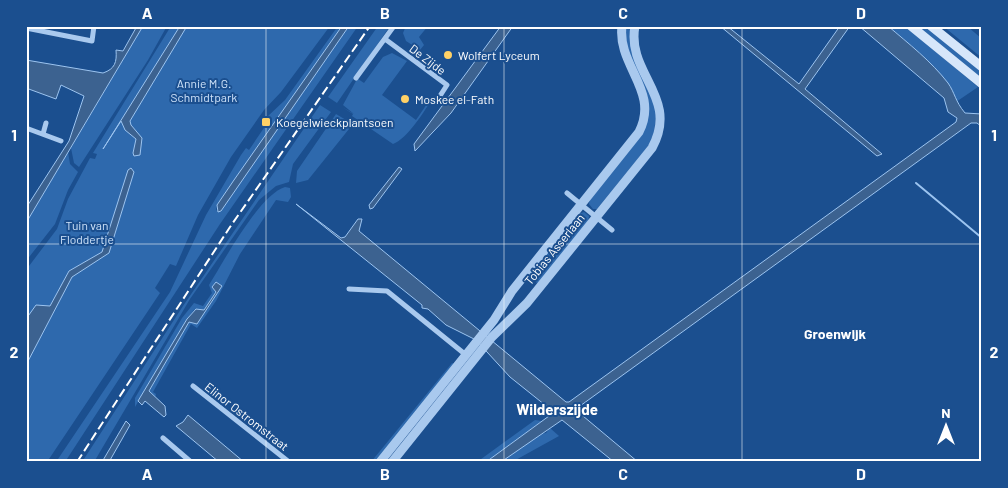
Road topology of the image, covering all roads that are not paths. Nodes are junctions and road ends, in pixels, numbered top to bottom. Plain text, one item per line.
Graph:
1 (94, 26) edge
2 (394, 26) edge
3 (622, 26) edge
4 (635, 26) edge
5 (911, 26) edge
6 (931, 26) edge
7 (26, 28) edge
8 (385, 39) junction
9 (982, 67) edge
10 (356, 78) dead end
11 (982, 84) edge
12 (438, 98) dead end
13 (46, 123) dead end
14 (26, 128) edge
15 (42, 134) junction
16 (61, 140) dead end
17 (568, 193) dead end
18 (582, 205) junction
19 (596, 216) junction
20 (612, 230) dead end
21 (348, 289) dead end
22 (489, 334) junction
23 (477, 348) junction
24 (466, 355) junction
25 (193, 386) dead end
26 (163, 438) dead end
27 (190, 462) edge
28 (289, 462) edge
29 (380, 462) edge
30 (392, 462) edge

1 - 7 street
2 - 8 street
3 - 18 street, Tobias Asserlaan
4 - 19 street, Tobias Asserlaan
5 - 11 main road
6 - 9 main road
8 - 10 street
8 - 12 street, De Zijde
13 - 15 street
14 - 15 street
15 - 16 street
17 - 18 street
18 - 19 street
18 - 22 street, Tobias Asserlaan
19 - 20 street
19 - 22 street, Tobias Asserlaan
21 - 24 street
22 - 23 street, Tobias Asserlaan
23 - 24 street, Tobias Asserlaan
23 - 30 street, Tobias Asserlaan
24 - 29 street, Tobias Asserlaan
25 - 28 street, Elinor Ostromstraat
26 - 27 street

